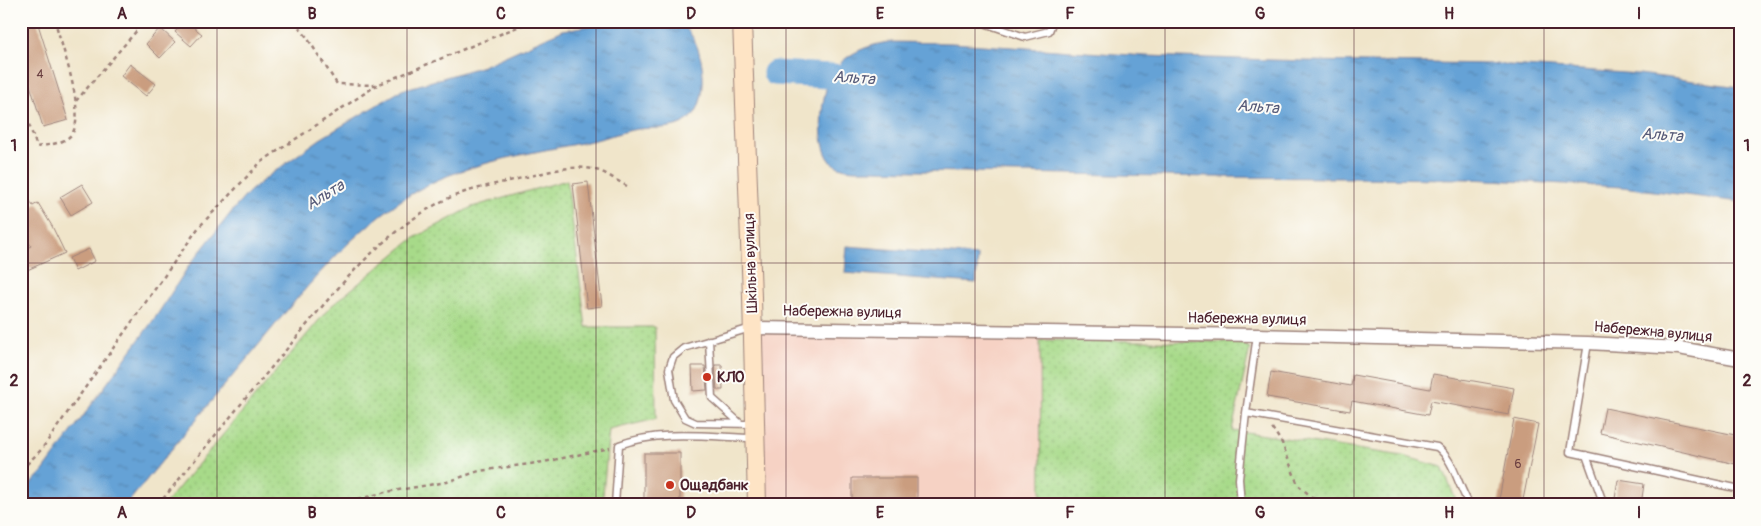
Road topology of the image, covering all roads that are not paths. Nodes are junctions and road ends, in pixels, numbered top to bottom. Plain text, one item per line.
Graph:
1 (765, 21) edge
2 (868, 21) edge
3 (1053, 21) edge
4 (742, 22) edge
5 (753, 328) junction
6 (1257, 335) junction
7 (709, 340) junction
8 (1588, 343) junction
9 (1740, 359) edge
10 (1246, 413) junction
11 (751, 429) junction
12 (1586, 455) junction
13 (1740, 488) edge
14 (614, 505) edge
15 (757, 505) edge
16 (1241, 505) edge
17 (1470, 505) edge
18 (1604, 505) edge

1 - 4 lane
2 - 3 lane
4 - 5 main road, Шкільна вулиця
5 - 6 street, Набережна вулиця
5 - 7 lane
5 - 11 main road, Шкільна вулиця
6 - 8 street, Набережна вулиця
6 - 10 lane
7 - 11 lane
7 - 11 lane
8 - 9 street, Набережна вулиця
8 - 12 lane
10 - 16 lane
10 - 17 lane
11 - 14 lane
11 - 15 main road, Шкільна вулиця
12 - 13 lane
12 - 18 lane

